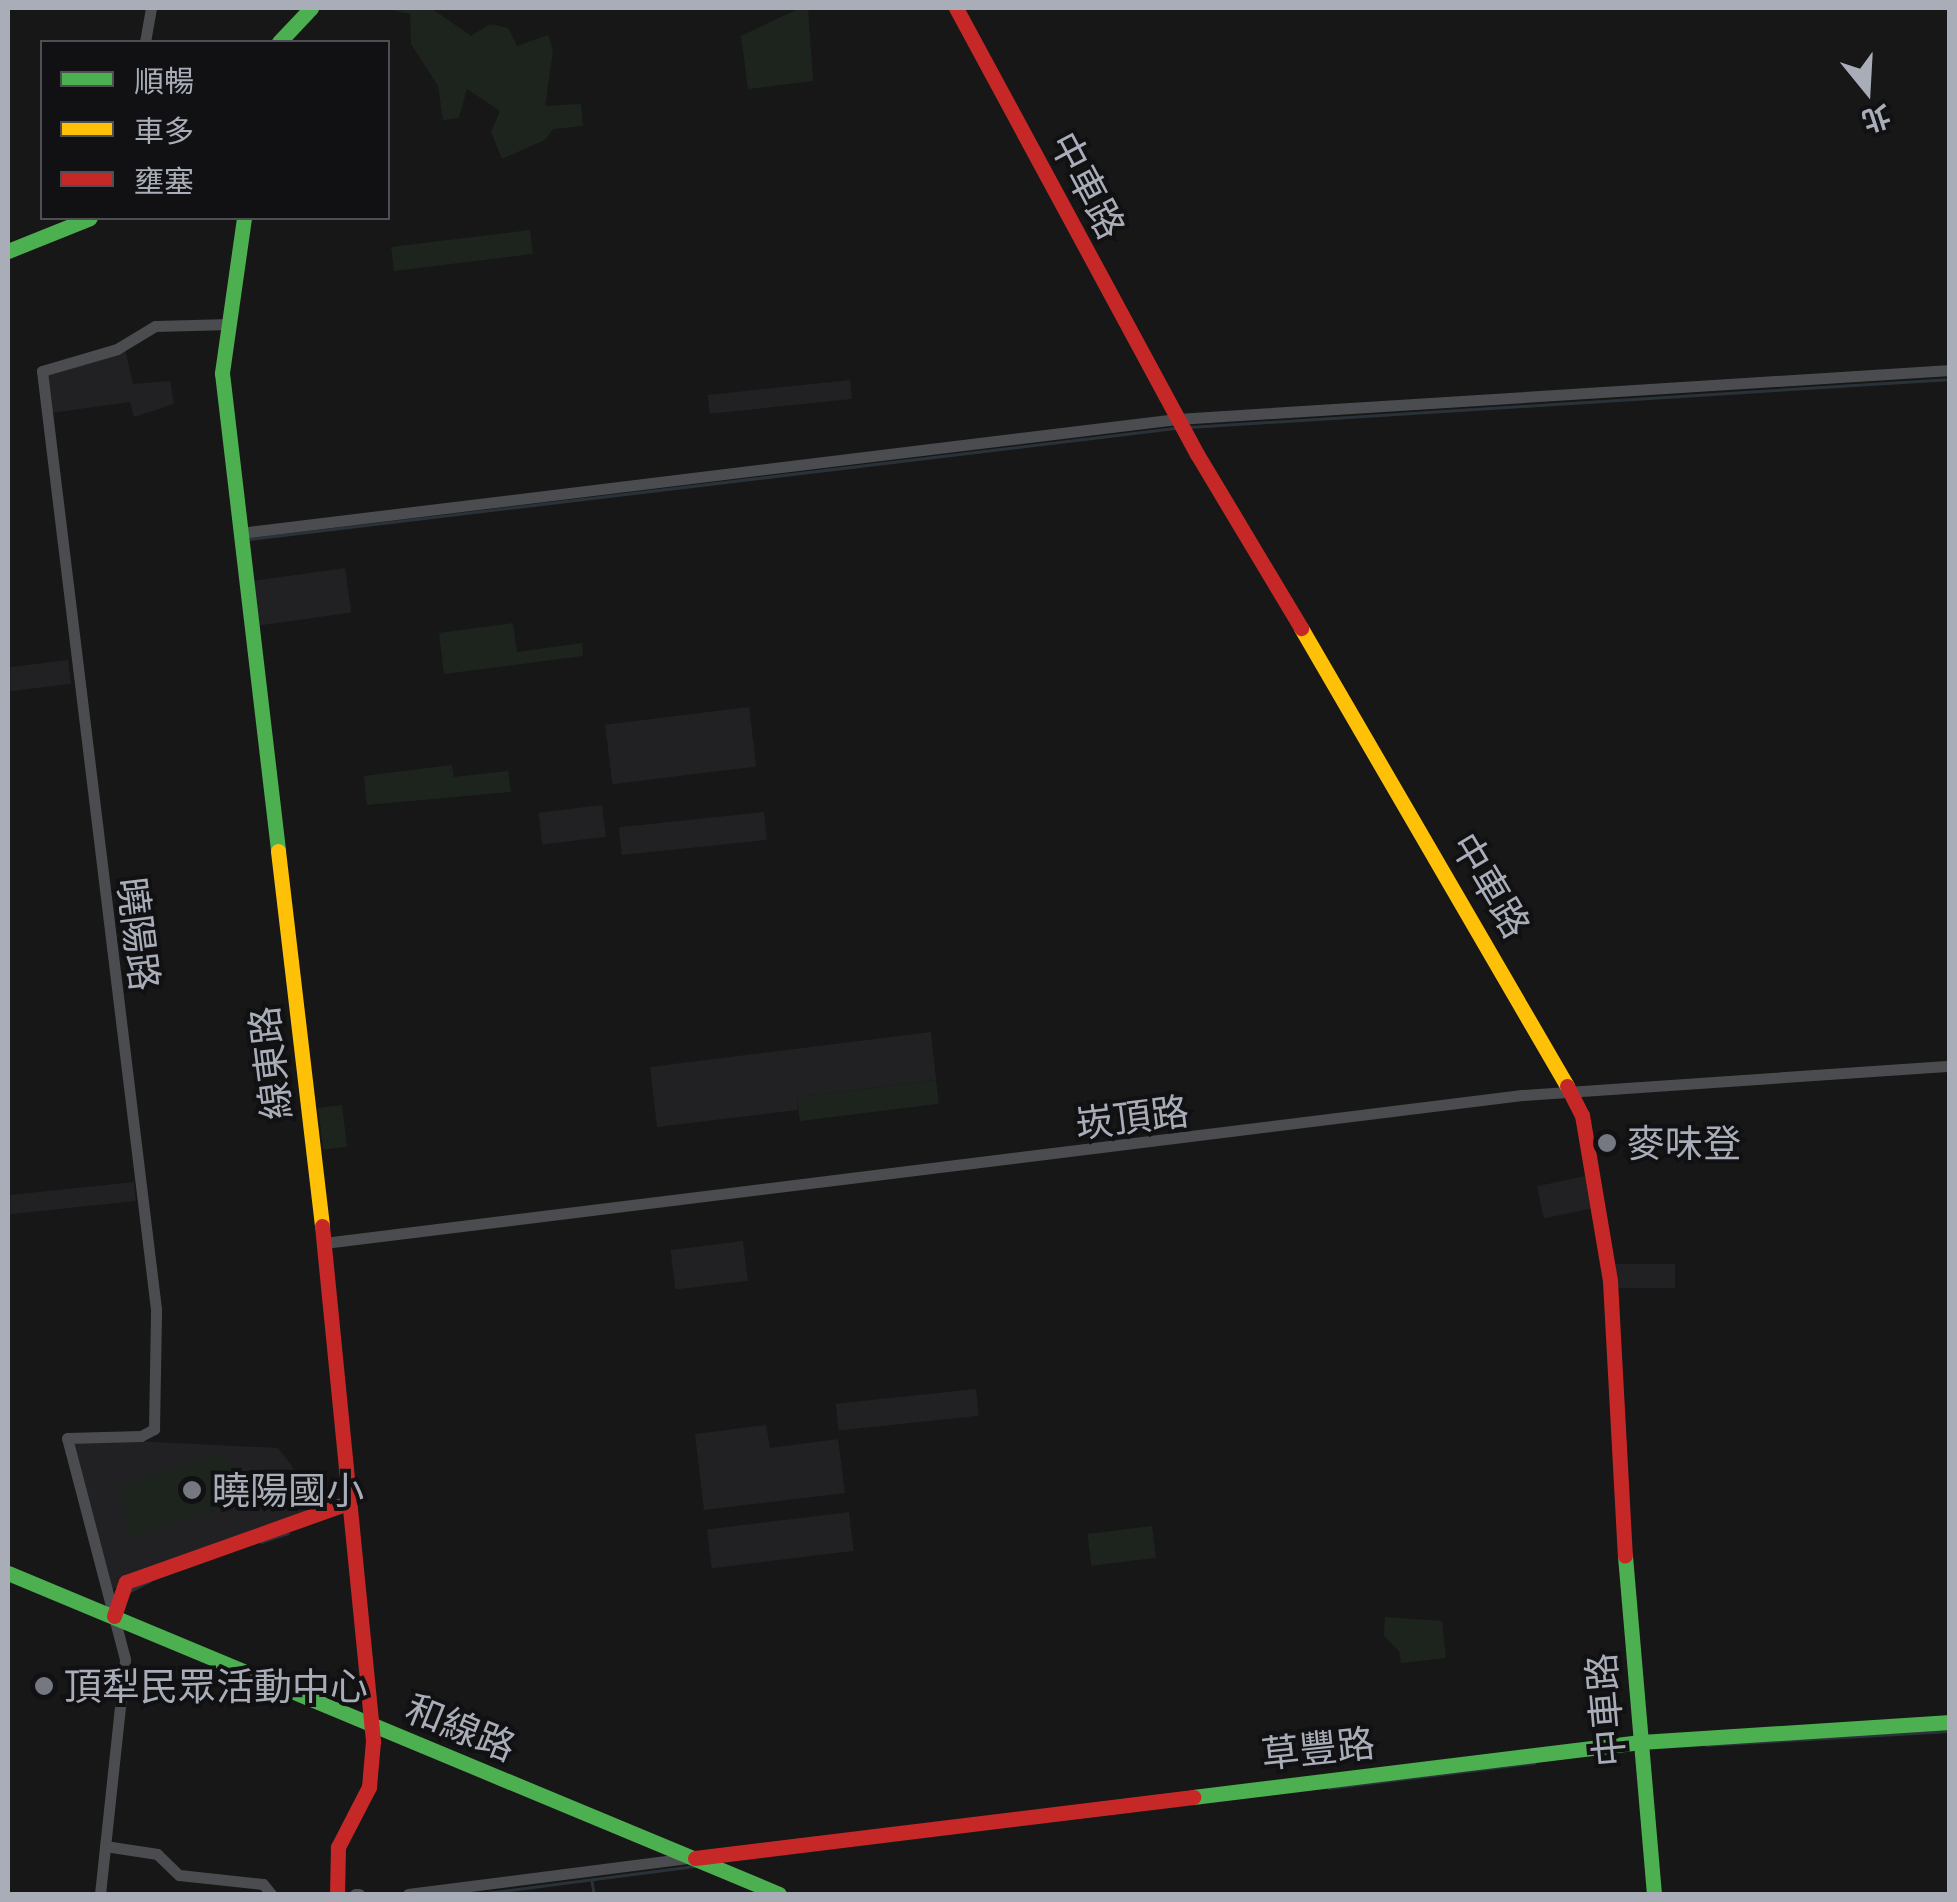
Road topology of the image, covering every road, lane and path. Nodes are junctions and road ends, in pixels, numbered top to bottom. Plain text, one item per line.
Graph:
1 (151, 8) edge
2 (311, 8) edge
3 (956, 8) edge
4 (145, 40) edge
5 (281, 40) edge
6 (85, 220) edge
7 (244, 220) edge
8 (8, 251) edge
9 (230, 324) junction
10 (1950, 370) edge
11 (1177, 419) junction
12 (240, 533) junction
13 (1950, 1066) edge
14 (1572, 1090) junction
15 (324, 1243) junction
16 (345, 1504) junction
17 (8, 1573) edge
18 (114, 1616) junction
19 (1950, 1722) edge
20 (370, 1724) junction
21 (1641, 1742) junction
22 (106, 1846) junction
23 (694, 1858) junction
24 (100, 1894) edge
25 (272, 1894) edge
26 (337, 1894) edge
27 (408, 1894) edge
28 (779, 1894) edge
29 (1654, 1894) edge

1 - 4 street
2 - 5 street
3 - 11 street, 中車路
6 - 8 street
7 - 9 street, 線東路
9 - 12 street, 線東路
9 - 18 street, 曉陽路
10 - 11 street
11 - 12 street
11 - 14 street, 中車路
12 - 15 street, 線東路
13 - 14 street, 崁頂路
14 - 15 street, 崁頂路
14 - 21 street, 中車路
15 - 16 street, 線東路
16 - 18 street
16 - 20 street, 線東路
17 - 18 street, 和線路
18 - 20 street, 和線路
18 - 22 street
19 - 21 street, 草豐路
20 - 23 street, 和線路
20 - 26 street, 線東路
21 - 23 street, 草豐路
21 - 29 street, 中車路
22 - 24 street
22 - 25 street
23 - 27 street
23 - 28 street, 和線路

